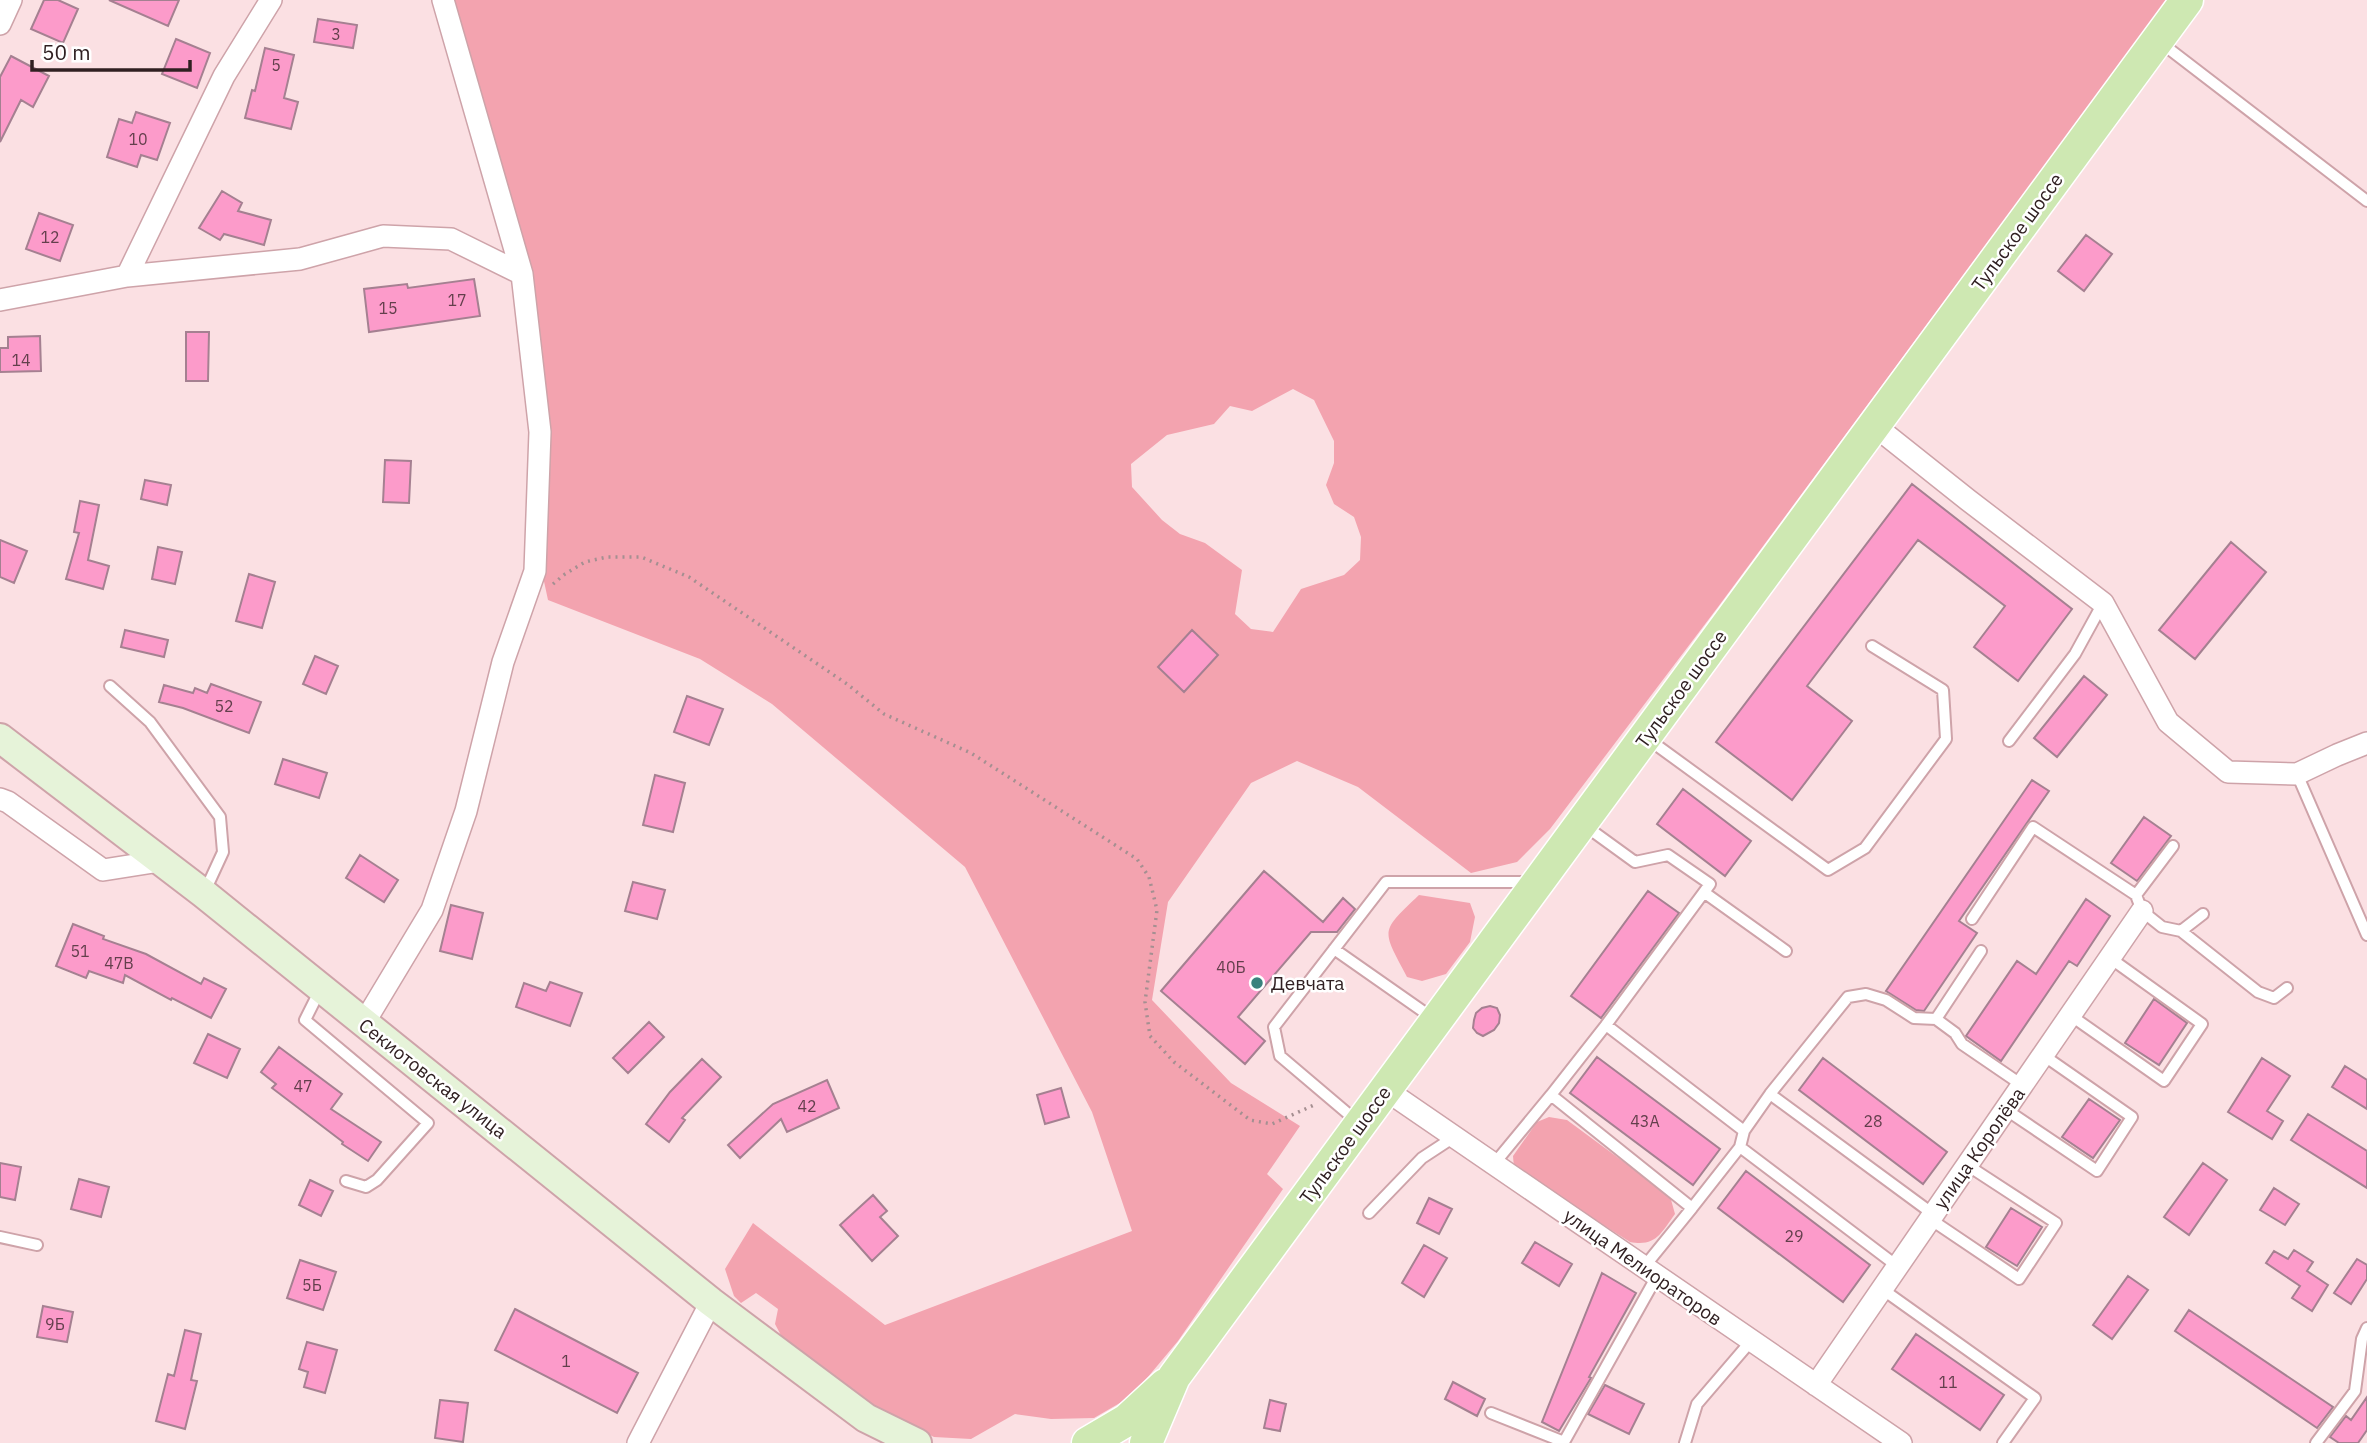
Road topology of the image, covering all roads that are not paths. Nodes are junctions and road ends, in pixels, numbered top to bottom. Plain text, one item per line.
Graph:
1 (11, 0) edge
2 (271, 0) edge
3 (443, 0) edge
4 (2187, 0) edge
5 (0, 24) edge
6 (2158, 40) junction
7 (2367, 201) edge
8 (522, 274) junction
9 (127, 276) junction
10 (0, 300) edge
11 (1875, 426) junction
12 (2104, 603) junction
13 (1872, 646) dead end
14 (110, 686) dead end
15 (1646, 737) junction
16 (0, 738) edge
17 (2009, 741) dead end
18 (2367, 743) edge
19 (2297, 774) junction
20 (0, 799) edge
21 (1582, 823) junction
22 (2173, 846) dead end
23 (160, 861) junction
24 (1539, 882) junction
25 (1705, 892) junction
26 (203, 893) junction
27 (2139, 903) junction
28 (2203, 914) dead end
29 (1972, 919) dead end
30 (2181, 931) junction
31 (2367, 935) edge
32 (1334, 949) junction
33 (1786, 951) dead end
34 (1981, 951) dead end
35 (2110, 958) junction
36 (321, 988) junction
37 (2287, 988) dead end
38 (2070, 1015) junction
39 (1936, 1019) junction
40 (1437, 1021) junction
41 (364, 1023) junction
42 (1606, 1025) junction
43 (2043, 1055) junction
44 (2022, 1085) junction
45 (1386, 1090) junction
46 (1770, 1094) junction
47 (1551, 1095) junction
48 (2005, 1109) junction
49 (1360, 1124) junction
50 (1744, 1131) junction
51 (1454, 1137) junction
52 (1740, 1147) junction
53 (1494, 1164) junction
54 (1967, 1165) junction
55 (346, 1181) dead end
56 (1692, 1208) junction
57 (1369, 1213) dead end
58 (1931, 1216) junction
59 (0, 1237) edge
60 (37, 1245) dead end
61 (1898, 1266) junction
62 (1651, 1272) junction
63 (1882, 1289) junction
64 (710, 1302) junction
65 (2367, 1328) edge
66 (1751, 1341) junction
67 (1174, 1377) junction
68 (1815, 1385) junction
69 (1491, 1413) dead end
70 (866, 1418) junction
71 (639, 1443) edge
72 (883, 1443) edge
73 (917, 1443) edge
74 (1088, 1443) edge
75 (1146, 1443) edge
76 (1685, 1443) edge
77 (1901, 1443) edge
78 (2003, 1443) edge
79 (2316, 1443) edge

1 - 5 street
2 - 9 street
3 - 8 street
4 - 6 main road, Тульское шоссе
6 - 7 lane
6 - 11 main road, Тульское шоссе
8 - 9 street
8 - 41 street
9 - 10 street
11 - 12 street
11 - 15 main road, Тульское шоссе
12 - 17 lane
12 - 19 street
13 - 15 lane
14 - 26 lane
15 - 21 main road, Тульское шоссе
16 - 23 main road, Секиотовская улица
18 - 19 street
19 - 31 lane
20 - 23 street
21 - 24 main road, Тульское шоссе
21 - 25 lane
22 - 27 lane
23 - 26 main road, Секиотовская улица
24 - 32 lane
24 - 40 main road, Тульское шоссе
25 - 33 lane
25 - 42 lane
26 - 36 main road, Секиотовская улица
27 - 29 lane
27 - 30 lane
27 - 35 street, улица Королёва
28 - 30 lane
30 - 37 lane
32 - 40 lane
32 - 49 lane
34 - 39 lane
35 - 38 street, улица Королёва
35 - 38 lane
36 - 41 main road, Секиотовская улица
36 - 55 lane
38 - 43 street, улица Королёва
39 - 44 lane
39 - 46 lane
40 - 45 main road, Тульское шоссе
41 - 64 main road, Секиотовская улица
42 - 47 lane
42 - 50 lane
43 - 44 street, улица Королёва
43 - 48 lane
44 - 48 street, улица Королёва
45 - 49 main road, Тульское шоссе
45 - 51 street, улица Мелиораторов
46 - 50 lane
46 - 58 lane
47 - 53 lane
47 - 56 lane
48 - 54 street, улица Королёва
49 - 67 main road, Тульское шоссе
50 - 52 lane
51 - 53 street, улица Мелиораторов
51 - 57 lane
52 - 56 lane
52 - 61 lane
53 - 62 street, улица Мелиораторов
54 - 58 street, улица Королёва
54 - 58 lane
56 - 62 lane
58 - 61 street, улица Королёва
59 - 60 lane
61 - 63 street, улица Королёва
62 - 66 street, улица Мелиораторов
62 - 69 lane
63 - 68 street, улица Королёва
63 - 78 lane
64 - 70 main road, Секиотовская улица
64 - 71 street
65 - 79 lane
66 - 68 street, улица Мелиораторов
66 - 76 lane
67 - 74 main road
67 - 75 main road
68 - 77 street, улица Мелиораторов
70 - 72 main road
70 - 73 main road

